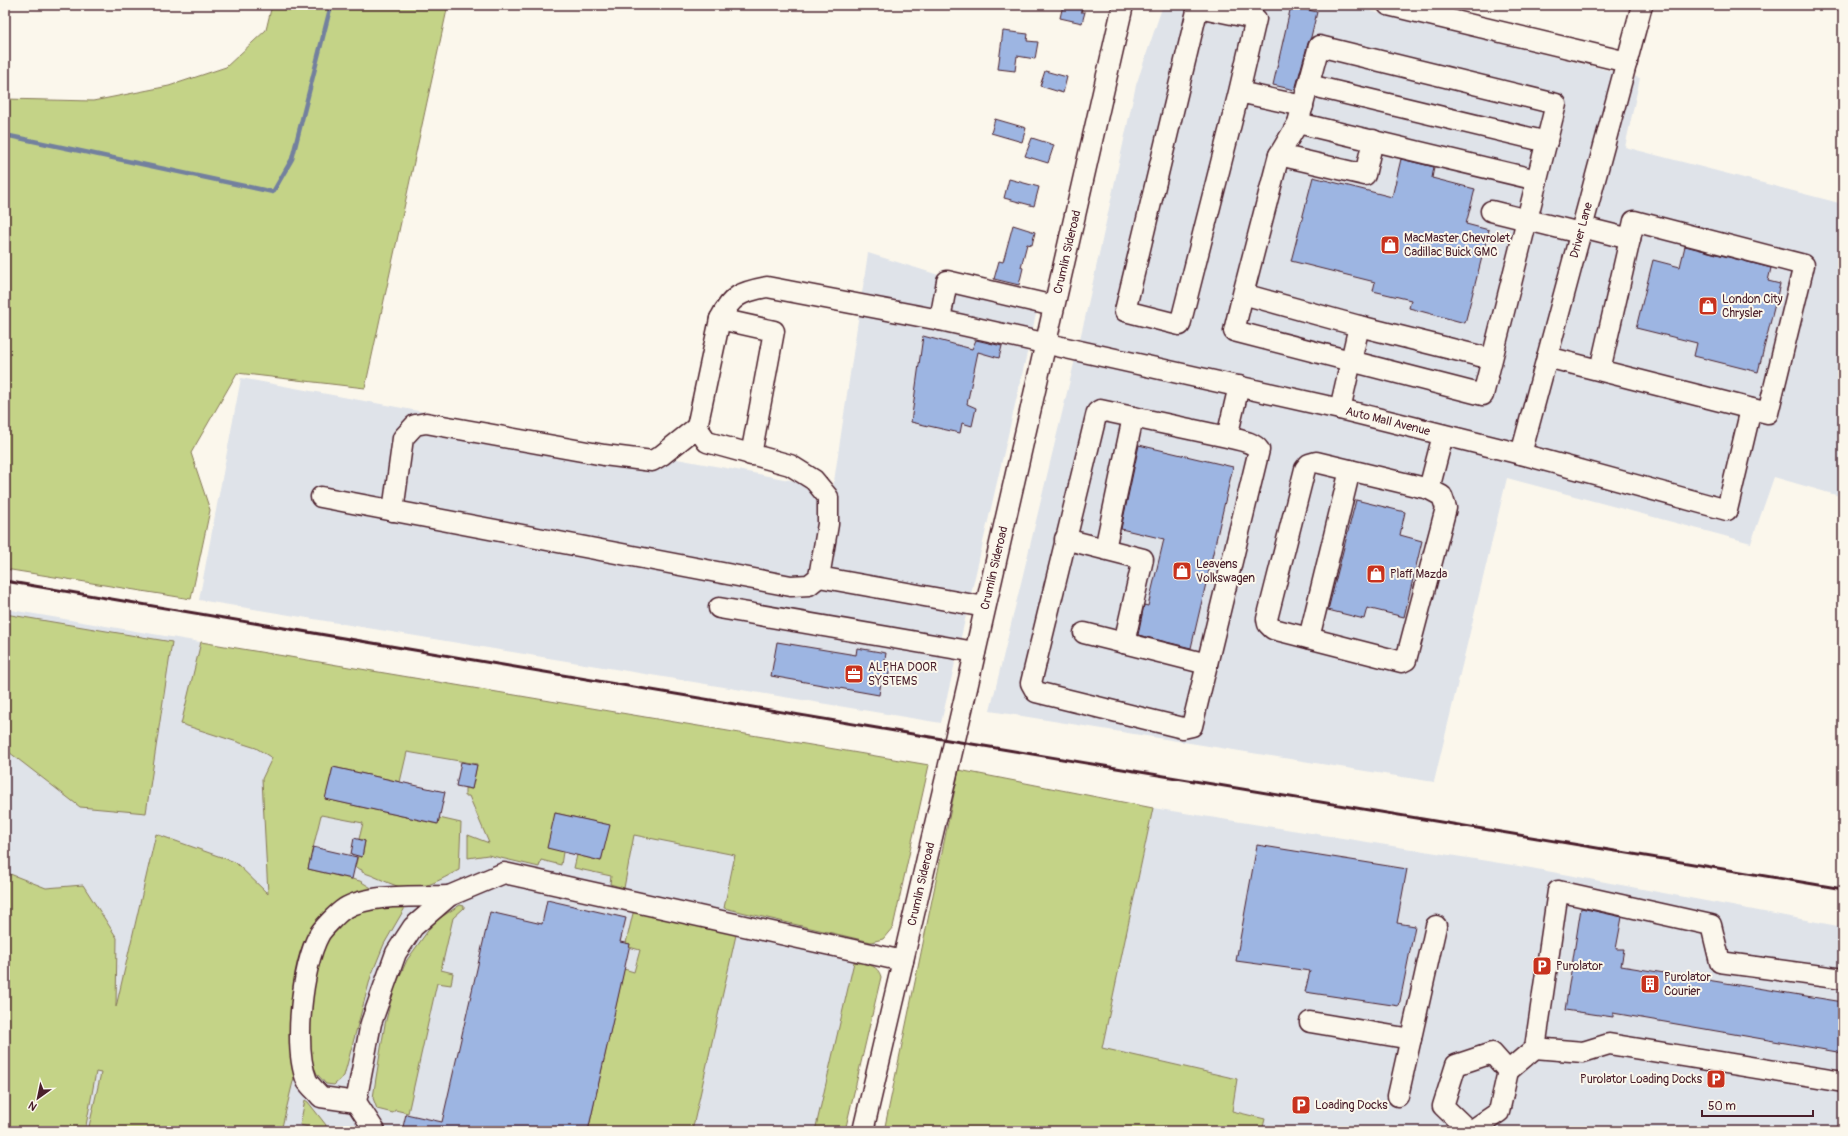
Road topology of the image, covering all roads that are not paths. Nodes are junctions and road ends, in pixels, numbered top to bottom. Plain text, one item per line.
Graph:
1 (1123, 5) edge
2 (1388, 5) edge
3 (1642, 5) edge
4 (1627, 62) junction
5 (1309, 85) junction
6 (1239, 92) junction
7 (1301, 114) junction
8 (1373, 140) junction
9 (1547, 142) junction
10 (1279, 155) junction
11 (1537, 180) junction
12 (1491, 211) dead end
13 (1527, 219) junction
14 (1581, 230) junction
15 (1630, 239) junction
16 (1244, 294) junction
17 (1054, 306) junction
18 (720, 319) junction
19 (940, 320) junction
20 (1359, 326) junction
21 (1046, 343) junction
22 (1547, 357) junction
23 (1492, 360) junction
24 (1351, 362) junction
25 (1600, 370) junction
26 (1239, 386) junction
27 (1752, 408) junction
28 (1340, 409) junction
29 (1133, 417) junction
30 (697, 427) junction
31 (1443, 435) junction
32 (1227, 437) junction
33 (1521, 454) junction
34 (751, 456) junction
35 (1350, 470) junction
36 (1429, 489) junction
37 (321, 497) dead end
38 (393, 511) junction
39 (1066, 540) junction
40 (1105, 549) junction
41 (819, 577) junction
42 (985, 607) junction
43 (719, 608) dead end
44 (1084, 633) dead end
45 (1309, 638) junction
46 (1124, 643) junction
47 (975, 652) junction
48 (1207, 664) junction
49 (449, 896) junction
50 (1436, 926) dead end
51 (903, 961) junction
52 (1843, 979) edge
53 (1310, 1022) dead end
54 (1411, 1039) junction
55 (1535, 1048) junction
56 (1508, 1071) junction
57 (1843, 1082) edge
58 (1398, 1096) dead end
59 (356, 1102) junction
60 (375, 1131) edge
61 (863, 1131) edge
62 (1470, 1131) edge

1 - 17 street, Crumlin Sideroad
2 - 4 street
3 - 4 street, Driver Lane
4 - 14 street, Driver Lane
5 - 7 street
5 - 9 street
5 - 9 street
6 - 6 street
6 - 7 street
7 - 8 street
7 - 10 street
8 - 10 street
8 - 11 street
9 - 11 street
10 - 16 street
11 - 13 street
12 - 13 street
13 - 14 street
13 - 23 street
14 - 15 street
14 - 22 street, Driver Lane
15 - 25 street
15 - 27 street
16 - 20 street
16 - 24 street
17 - 19 street
17 - 21 street, Crumlin Sideroad
18 - 19 street, Auto Mall Avenue
18 - 30 street, Auto Mall Avenue
18 - 34 street
19 - 21 street, Auto Mall Avenue
20 - 23 street
20 - 24 street
21 - 26 street, Auto Mall Avenue
21 - 42 street, Crumlin Sideroad
22 - 25 street
22 - 33 street, Driver Lane
23 - 24 street
24 - 28 street
25 - 27 street
26 - 28 street, Auto Mall Avenue
26 - 32 street
27 - 33 street, Auto Mall Avenue
28 - 31 street, Auto Mall Avenue
29 - 32 street
29 - 39 street
29 - 40 street
30 - 34 street
30 - 38 street
31 - 33 street, Auto Mall Avenue
31 - 36 street
32 - 48 street
34 - 41 street
35 - 36 street
35 - 45 street
35 - 45 street
36 - 45 street
37 - 38 street
38 - 41 street
39 - 40 street
39 - 48 street
40 - 46 street
41 - 42 street
42 - 47 street, Crumlin Sideroad
43 - 47 street
44 - 46 street
46 - 48 street
47 - 51 street, Crumlin Sideroad
49 - 51 street
49 - 59 street
49 - 59 street
50 - 54 street
51 - 61 street, Crumlin Sideroad
52 - 55 street
53 - 54 street
54 - 58 street
55 - 56 street
55 - 57 street
56 - 62 street
56 - 62 street
59 - 60 street

